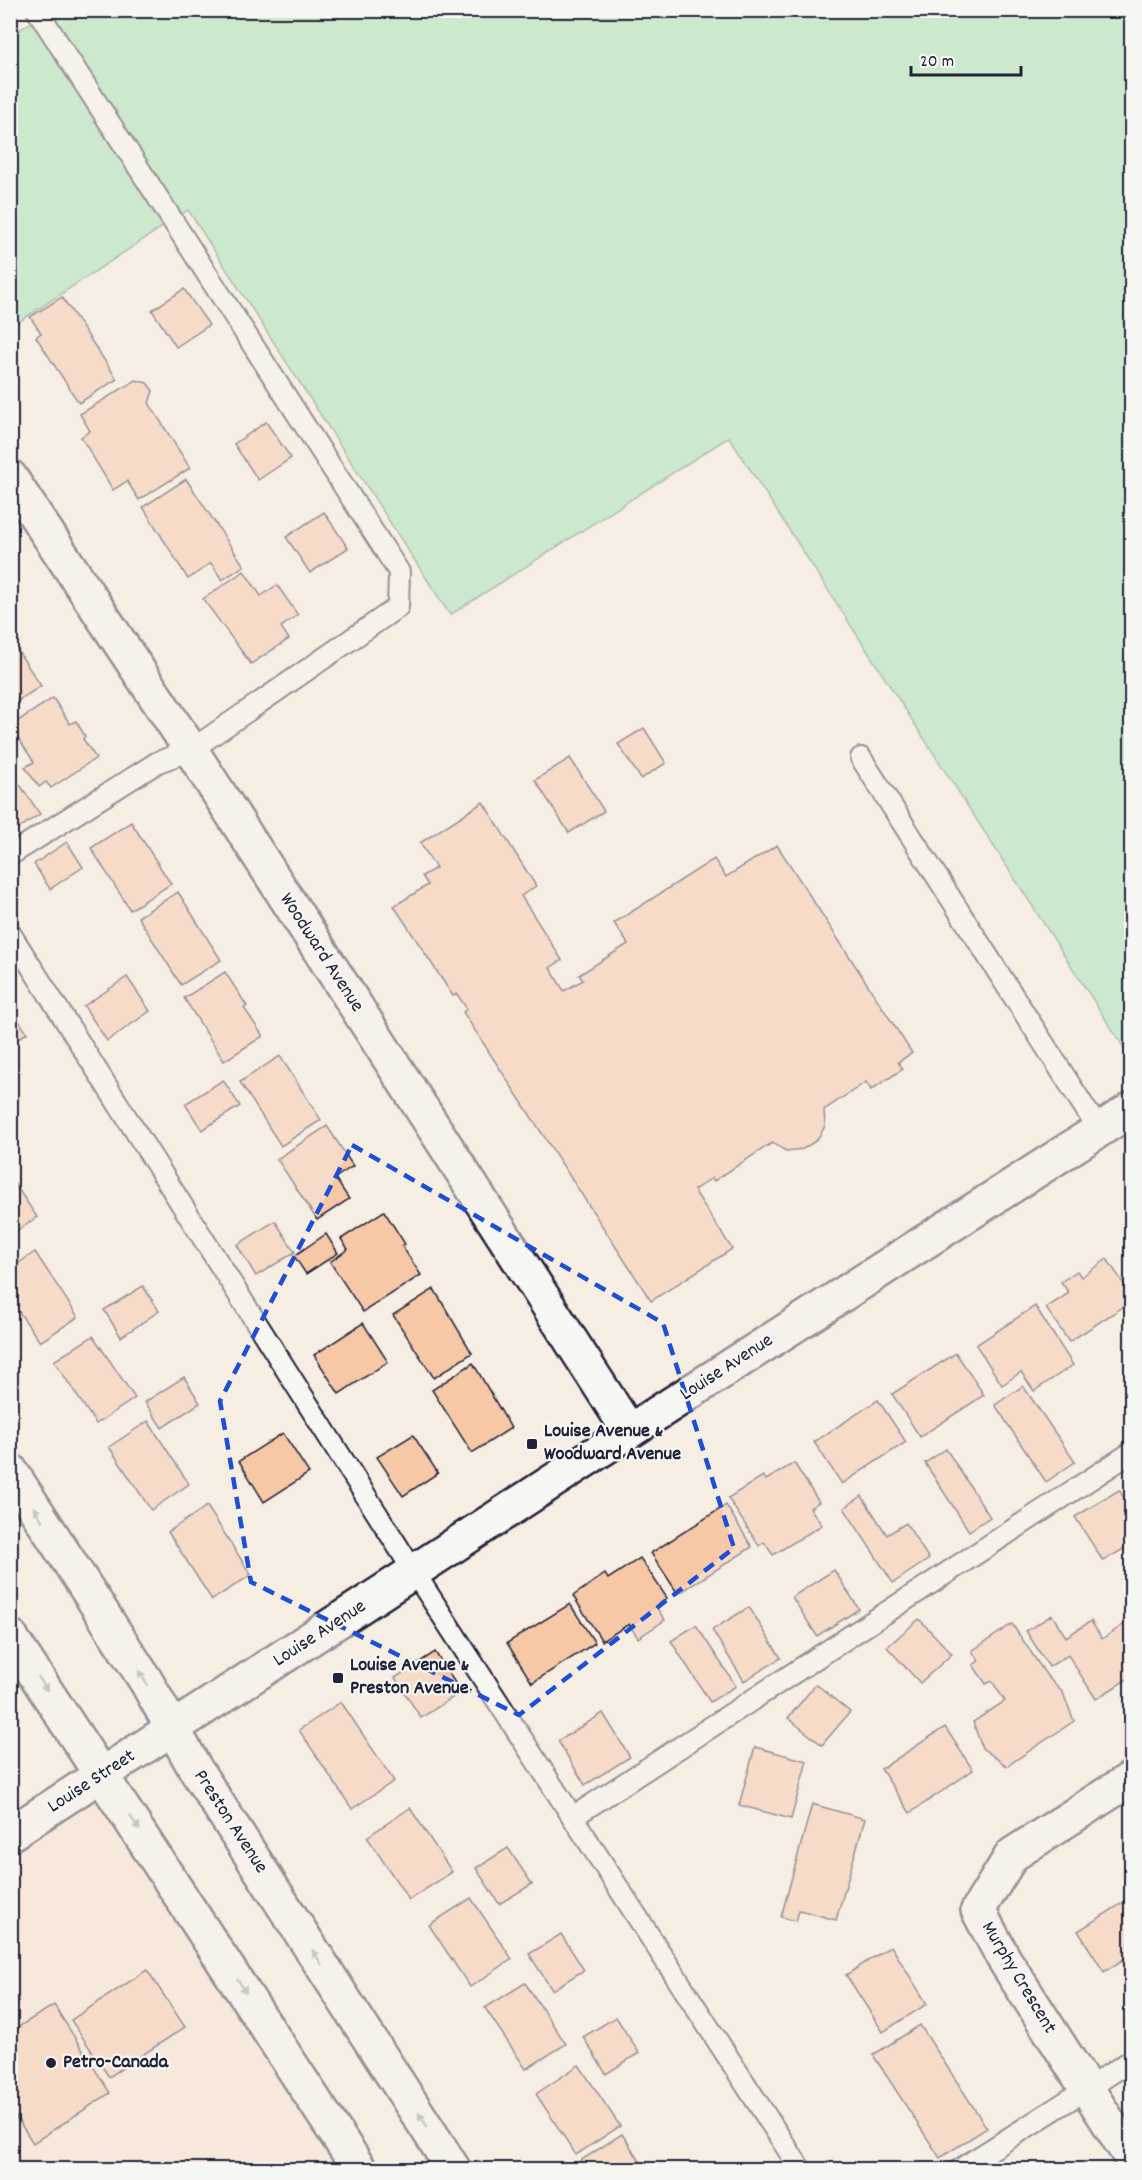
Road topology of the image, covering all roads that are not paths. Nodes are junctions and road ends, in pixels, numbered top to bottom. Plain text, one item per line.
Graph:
1 (37, 10) edge
2 (10, 477) edge
3 (191, 750) junction
4 (861, 758) dead end
5 (10, 855) edge
6 (10, 933) edge
7 (1131, 1109) edge
8 (1099, 1130) junction
9 (629, 1431) junction
10 (1131, 1452) edge
11 (10, 1470) edge
12 (414, 1572) junction
13 (10, 1636) edge
14 (173, 1729) junction
15 (102, 1774) junction
16 (1131, 1778) edge
17 (573, 1817) junction
18 (10, 1834) edge
19 (1131, 2060) edge
20 (1087, 2088) junction
21 (1131, 2159) edge
22 (360, 2169) edge
23 (454, 2169) edge
24 (801, 2169) edge
25 (959, 2169) edge

1 - 3 lane
2 - 3 street, Woodward Avenue
3 - 5 lane
3 - 9 street, Woodward Avenue
4 - 8 lane
6 - 12 lane
7 - 8 street, Louise Avenue
8 - 9 street, Louise Avenue
9 - 12 street, Louise Avenue
10 - 17 lane
14 -> 11 street, Preston Avenue
12 - 14 street, Louise Avenue
12 - 17 lane
13 -> 15 street
14 - 15 street, Louise Street
23 -> 14 street, Preston Avenue
15 - 18 street, Louise Street
15 -> 22 street
16 - 20 street, Murphy Crescent
17 - 24 lane
19 - 20 lane
20 - 21 street, Murphy Crescent
20 - 25 lane

